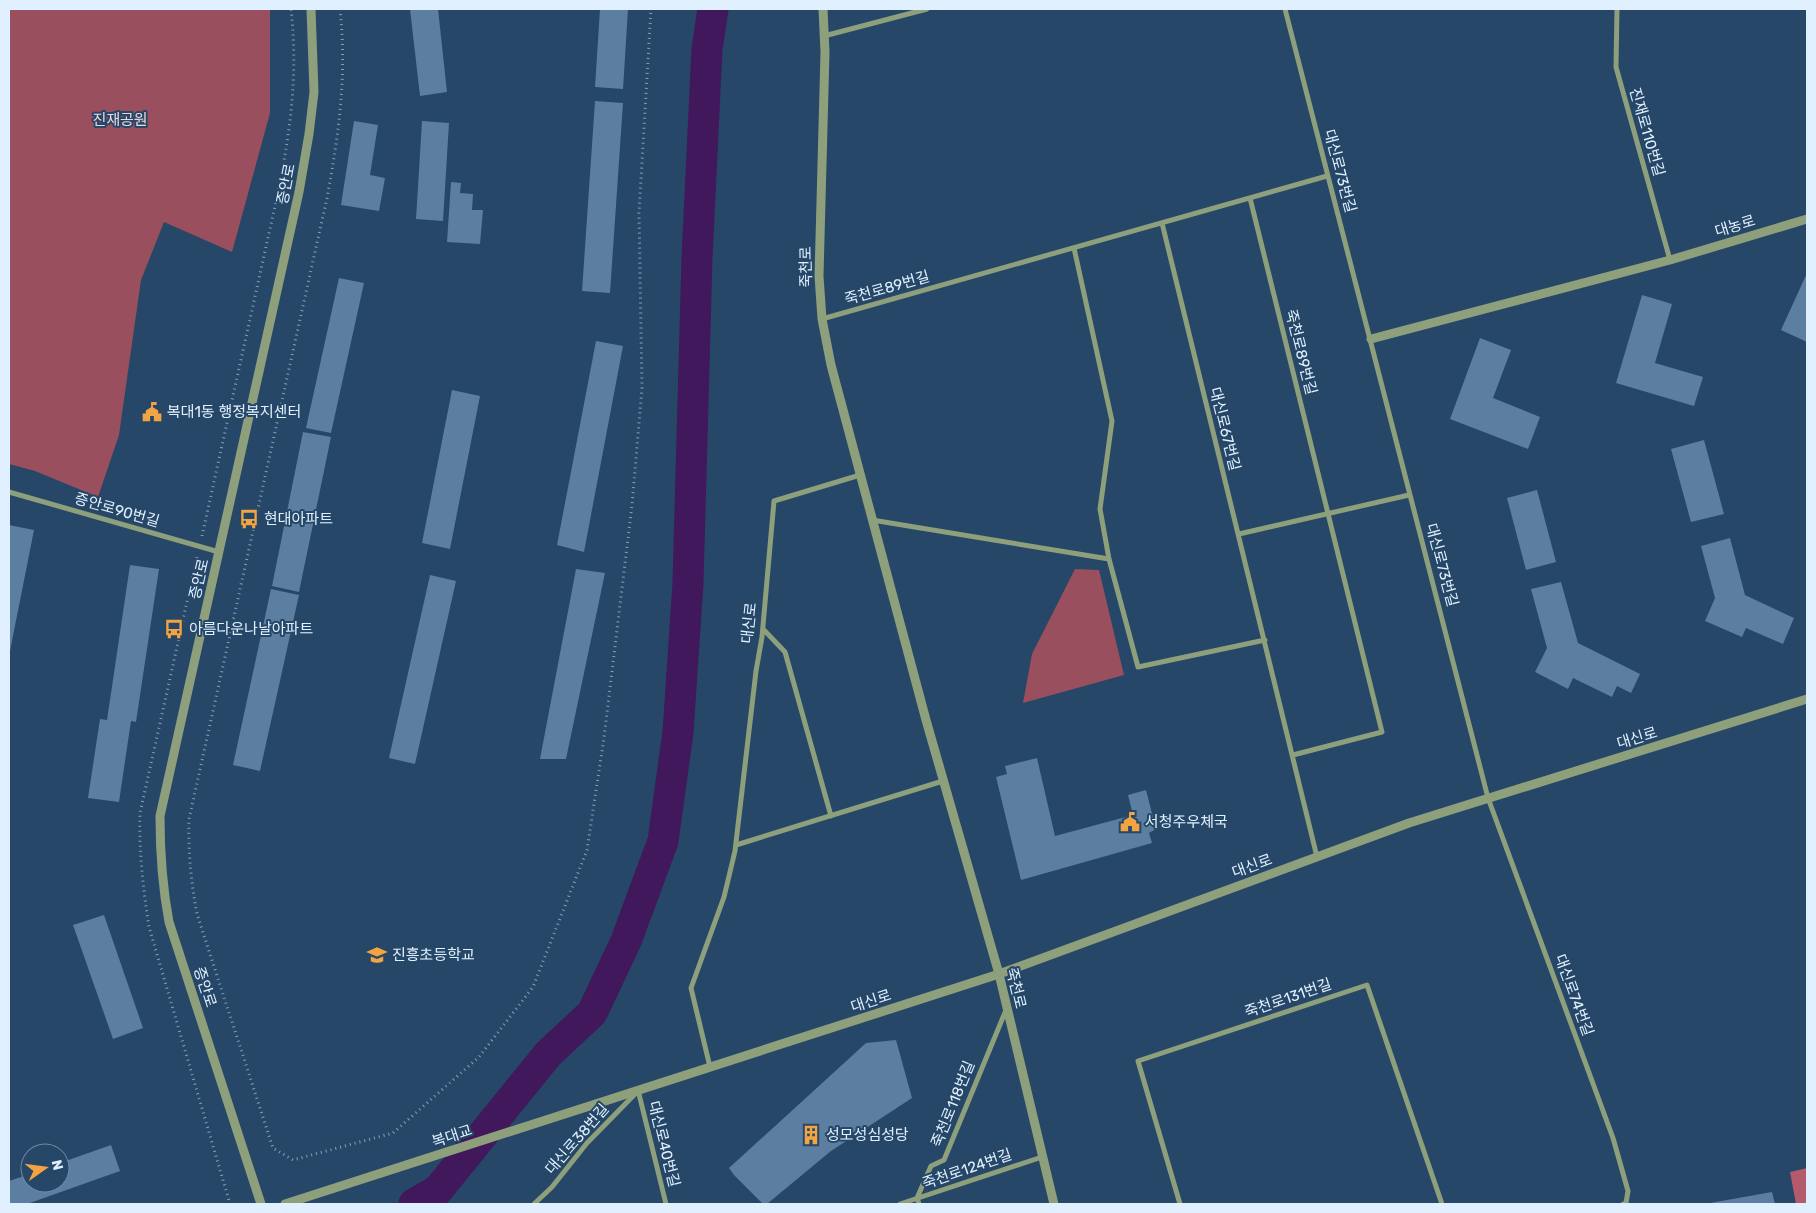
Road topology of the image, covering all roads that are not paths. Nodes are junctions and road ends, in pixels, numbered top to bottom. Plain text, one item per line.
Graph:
1 (311, 9) edge
2 (823, 9) edge
3 (927, 9) edge
4 (1285, 9) edge
5 (1617, 9) edge
6 (824, 36) junction
7 (1327, 176) junction
8 (1250, 198) junction
9 (1807, 219) edge
10 (1162, 223) junction
11 (1074, 248) junction
12 (1670, 260) junction
13 (822, 319) junction
14 (1371, 339) junction
15 (860, 474) junction
16 (9, 492) edge
17 (1410, 495) junction
18 (1328, 513) junction
19 (872, 520) junction
20 (1239, 534) junction
21 (219, 552) junction
22 (1109, 560) junction
23 (763, 629) junction
24 (1265, 640) junction
25 (1807, 699) edge
26 (1293, 755) junction
27 (943, 781) junction
28 (1488, 798) junction
29 (831, 816) junction
30 (736, 845) junction
31 (1317, 857) junction
32 (999, 974) junction
33 (1007, 1007) junction
34 (710, 1067) junction
35 (638, 1090) junction
36 (628, 1093) joint
37 (1042, 1156) junction
38 (918, 1201) edge
39 (1624, 1203) edge
40 (262, 1204) edge
41 (285, 1204) edge
42 (534, 1204) edge
43 (666, 1204) edge
44 (900, 1204) edge
45 (1054, 1204) edge
46 (1180, 1204) edge
47 (1442, 1204) edge

1 - 21 street, 증안로
2 - 6 street, 죽천로
3 - 6 street
4 - 7 street, 대신로73번길
5 - 12 street, 진재로110번길
6 - 13 street, 죽천로
7 - 8 street, 죽천로89번길
7 - 14 street, 대신로73번길
8 - 10 street, 죽천로89번길
8 - 18 street, 죽천로89번길
9 - 12 street, 대농로
10 - 11 street, 죽천로89번길
10 - 20 street, 대신로67번길
11 - 13 street, 죽천로89번길
11 - 22 street
12 - 14 street
13 - 15 street, 죽천로
14 - 17 street, 대신로73번길
15 - 19 street, 죽천로
15 - 23 street, 대신로
16 - 21 street, 증안로90번길
17 - 18 street
17 - 28 street, 대신로73번길
18 - 20 street
18 - 26 street
19 - 22 street
19 - 27 street, 죽천로
20 - 24 street, 대신로67번길
21 - 40 street, 증안로
22 - 24 street
23 - 29 street
23 - 30 street, 대신로
24 - 26 street, 대신로67번길
25 - 28 street, 대신로
26 - 31 street, 대신로67번길
27 - 29 street
27 - 32 street, 죽천로
28 - 31 street, 대신로
28 - 39 street, 대신로74번길
29 - 30 street
30 - 34 street, 대신로
31 - 32 street, 대신로
32 - 33 street, 죽천로
32 - 34 street, 대신로
33 - 37 street, 죽천로
33 - 38 street, 죽천로118번길
34 - 35 street, 대신로
35 - 36 street, 대신로
35 - 42 street, 대신로38번길
35 - 43 street, 대신로40번길
36 - 41 street, 복대교
37 - 38 street, 죽천로124번길
37 - 45 street, 죽천로
38 - 44 street, 죽천로124번길
46 - 47 street, 죽천로131번길

